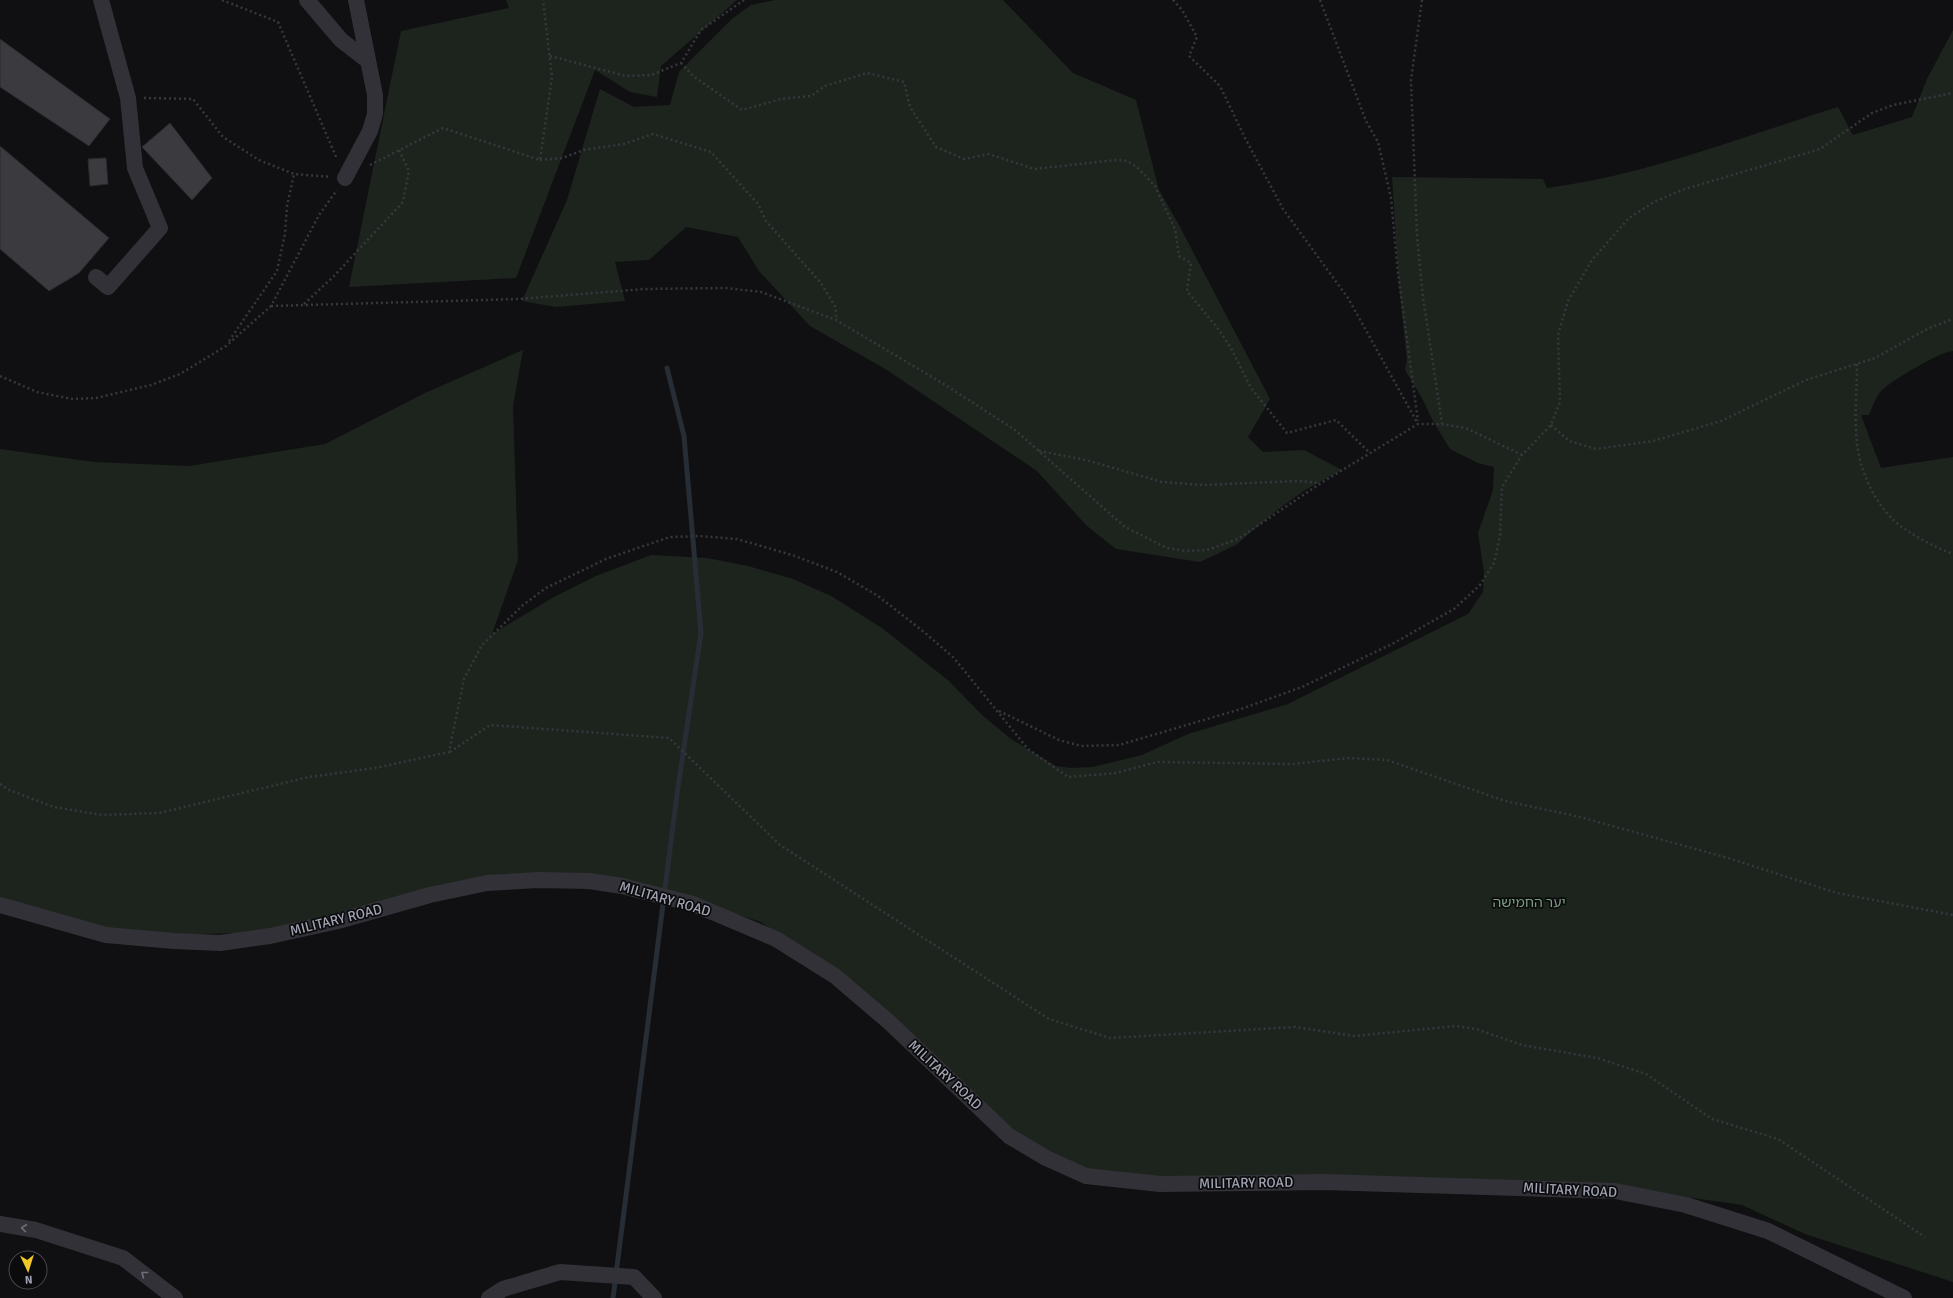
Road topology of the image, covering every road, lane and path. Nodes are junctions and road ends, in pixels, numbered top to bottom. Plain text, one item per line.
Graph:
1 (101, 0) edge
2 (222, 0) edge
3 (307, 0) edge
4 (356, 0) edge
5 (543, 0) edge
6 (744, 0) edge
7 (1173, 0) edge
8 (1320, 0) edge
9 (1422, 0) edge
10 (550, 56) junction
11 (368, 61) junction
12 (681, 63) junction
13 (1953, 93) edge
14 (128, 98) junction
15 (399, 150) junction
16 (540, 160) junction
17 (294, 174) junction
18 (345, 178) junction
19 (96, 277) dead end
20 (303, 305) junction
21 (271, 306) junction
22 (1953, 319) edge
23 (836, 320) junction
24 (226, 346) junction
25 (1857, 364) junction
26 (0, 376) edge
27 (1418, 424) junction
28 (1442, 424) junction
29 (1551, 426) junction
30 (1038, 451) junction
31 (1370, 453) junction
32 (1522, 455) junction
33 (1320, 482) junction
34 (1953, 554) edge
35 (996, 710) junction
36 (449, 752) junction
37 (0, 784) edge
38 (0, 905) edge
39 (1953, 915) edge
40 (0, 1224) edge
41 (1925, 1237) dead end
42 (175, 1298) edge
43 (489, 1298) edge
44 (654, 1298) edge
45 (1904, 1298) edge

1 - 14 street
2 - 18 path
3 - 11 street
4 - 11 street
5 - 10 path
6 - 12 path
7 - 27 path
8 - 27 path
9 - 28 path
10 - 12 path
10 - 16 path
11 - 18 street
12 - 31 path
13 - 29 path
14 - 17 path
14 - 19 street
15 - 16 path
15 - 18 path
15 - 20 path
16 - 23 path
17 - 18 path
17 - 24 path
18 - 21 path
20 - 21 path
20 - 23 path
21 - 24 path
22 - 25 path
23 - 30 path
24 - 26 path
25 - 29 path
25 - 34 path
27 - 28 path
27 - 31 path
28 - 32 path
29 - 32 path
30 - 33 path
30 - 33 path
31 - 33 path
32 - 35 path
35 - 36 path
35 - 39 path
36 - 37 path
36 - 41 path
38 - 45 street, MILITARY ROAD
42 -> 40 street
43 - 44 street

